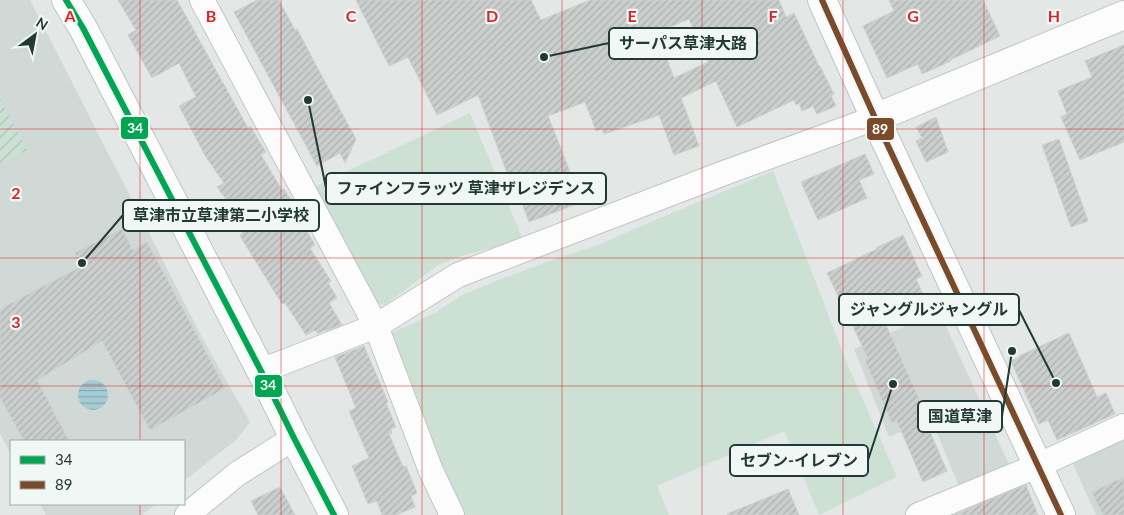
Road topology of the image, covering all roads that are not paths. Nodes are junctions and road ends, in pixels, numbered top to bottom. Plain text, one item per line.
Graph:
1 (66, 0) edge
2 (202, 0) edge
3 (822, 0) edge
4 (1124, 15) edge
5 (875, 118) junction
6 (376, 326) junction
7 (262, 371) junction
8 (1124, 426) edge
9 (294, 438) junction
10 (1037, 466) junction
11 (187, 515) edge
12 (334, 515) edge
13 (452, 515) edge
14 (918, 515) edge
15 (1060, 515) edge

1 - 7 street
2 - 6 street
3 - 5 street
4 - 5 street
5 - 6 street
5 - 10 street
6 - 7 street
6 - 13 street
7 - 9 street
8 - 10 street
9 - 11 street
9 - 12 street
10 - 14 street
10 - 15 street

